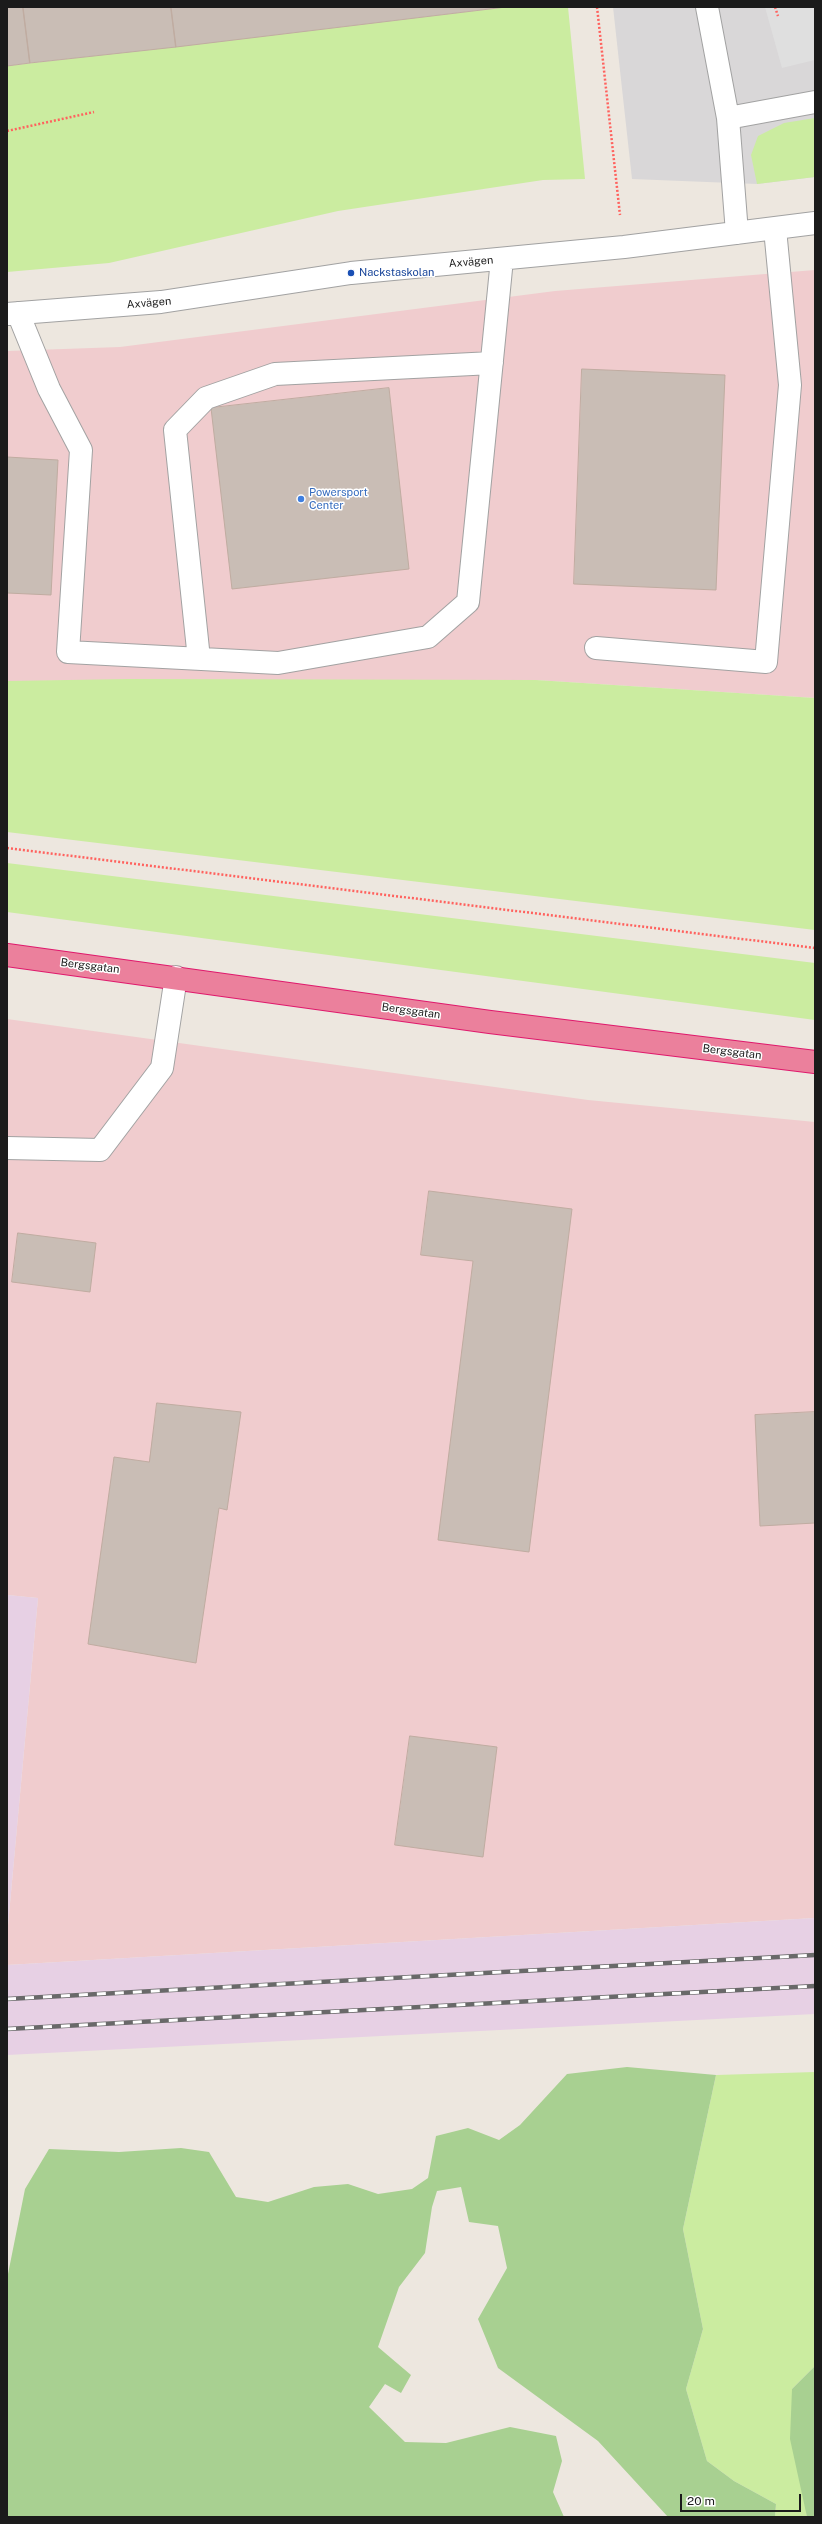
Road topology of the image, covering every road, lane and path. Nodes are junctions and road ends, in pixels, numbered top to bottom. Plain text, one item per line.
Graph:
1 (597, 7) edge
2 (707, 7) edge
3 (775, 7) edge
4 (778, 16) dead end
5 (815, 102) edge
6 (94, 112) dead end
7 (728, 118) junction
8 (7, 131) edge
9 (815, 223) edge
10 (775, 229) junction
11 (737, 233) junction
12 (624, 248) junction
13 (502, 259) junction
14 (12, 313) edge
15 (492, 363) junction
16 (596, 648) dead end
17 (199, 659) junction
18 (7, 848) edge
19 (815, 948) edge
20 (7, 955) edge
21 (176, 977) junction
22 (815, 1062) edge
23 (7, 1148) edge

1 - 12 path
2 - 7 street
3 - 4 path
5 - 7 street
6 - 8 path
7 - 11 street
9 - 10 street, Axvägen
10 - 11 street, Axvägen
10 - 16 street
11 - 12 street, Axvägen
12 - 13 street, Axvägen
13 - 14 street, Axvägen
13 - 15 street
14 - 17 street
15 - 17 street
15 - 17 street
18 - 19 path
20 - 21 highway, Bergsgatan
21 - 22 highway, Bergsgatan
21 - 23 street

